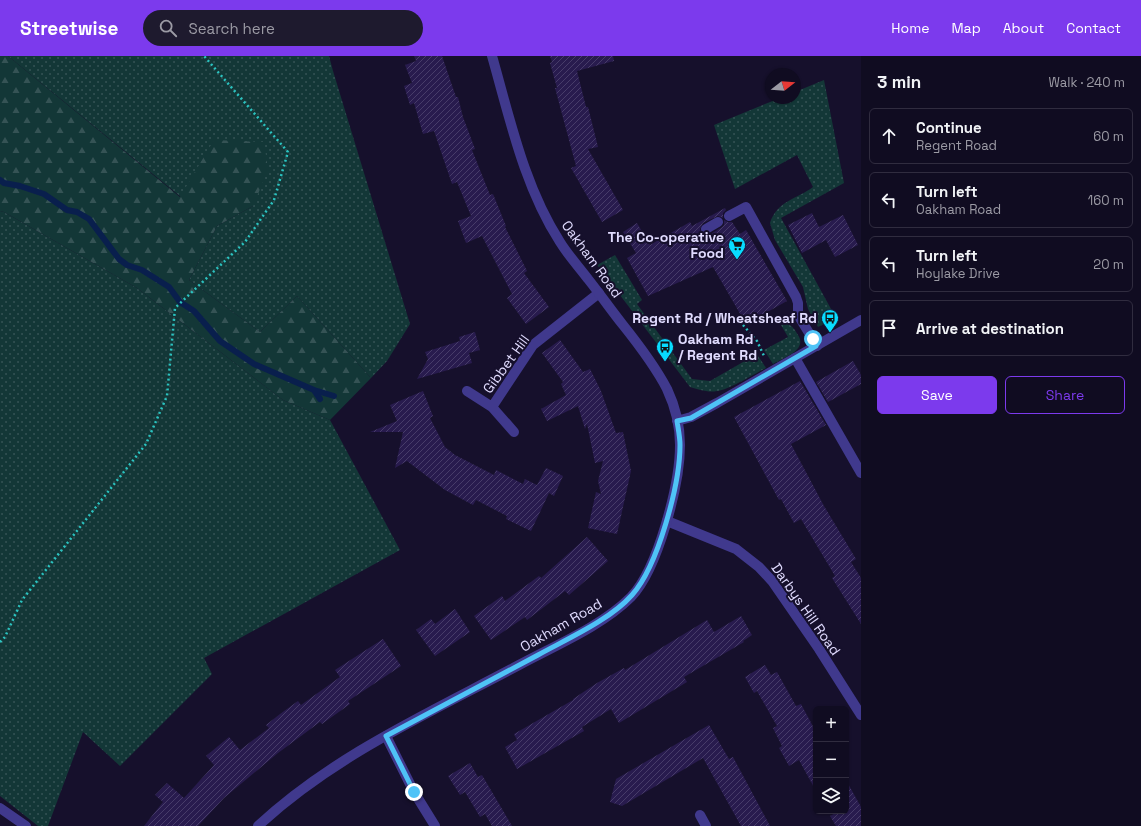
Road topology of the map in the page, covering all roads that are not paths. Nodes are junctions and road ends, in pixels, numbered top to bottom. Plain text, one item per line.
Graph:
1 (492, 56) edge
2 (730, 216) dead end
3 (718, 222) dead end
4 (706, 229) dead end
5 (599, 293) junction
6 (861, 320) edge
7 (816, 346) junction
8 (795, 358) junction
9 (467, 391) dead end
10 (492, 407) junction
11 (677, 421) junction
12 (514, 432) dead end
13 (861, 473) edge
14 (667, 521) junction
15 (861, 715) edge
16 (386, 736) junction
17 (0, 808) edge
18 (700, 815) dead end
19 (26, 826) edge
20 (258, 826) edge
21 (435, 826) edge
22 (706, 826) edge

1 - 5 street, Oakham Road
2 - 7 street
3 - 4 street
5 - 10 street, Gibbet Hill
5 - 11 street, Oakham Road
6 - 7 street
7 - 8 street
8 - 11 street
8 - 13 street
9 - 10 street, Gibbet Hill
10 - 12 street, Gibbet Hill
11 - 14 street, Oakham Road
14 - 15 street, Darbys Hill Road
14 - 16 street, Oakham Road
16 - 20 street, Oakham Road
16 - 21 street
17 - 19 street
18 - 22 street

